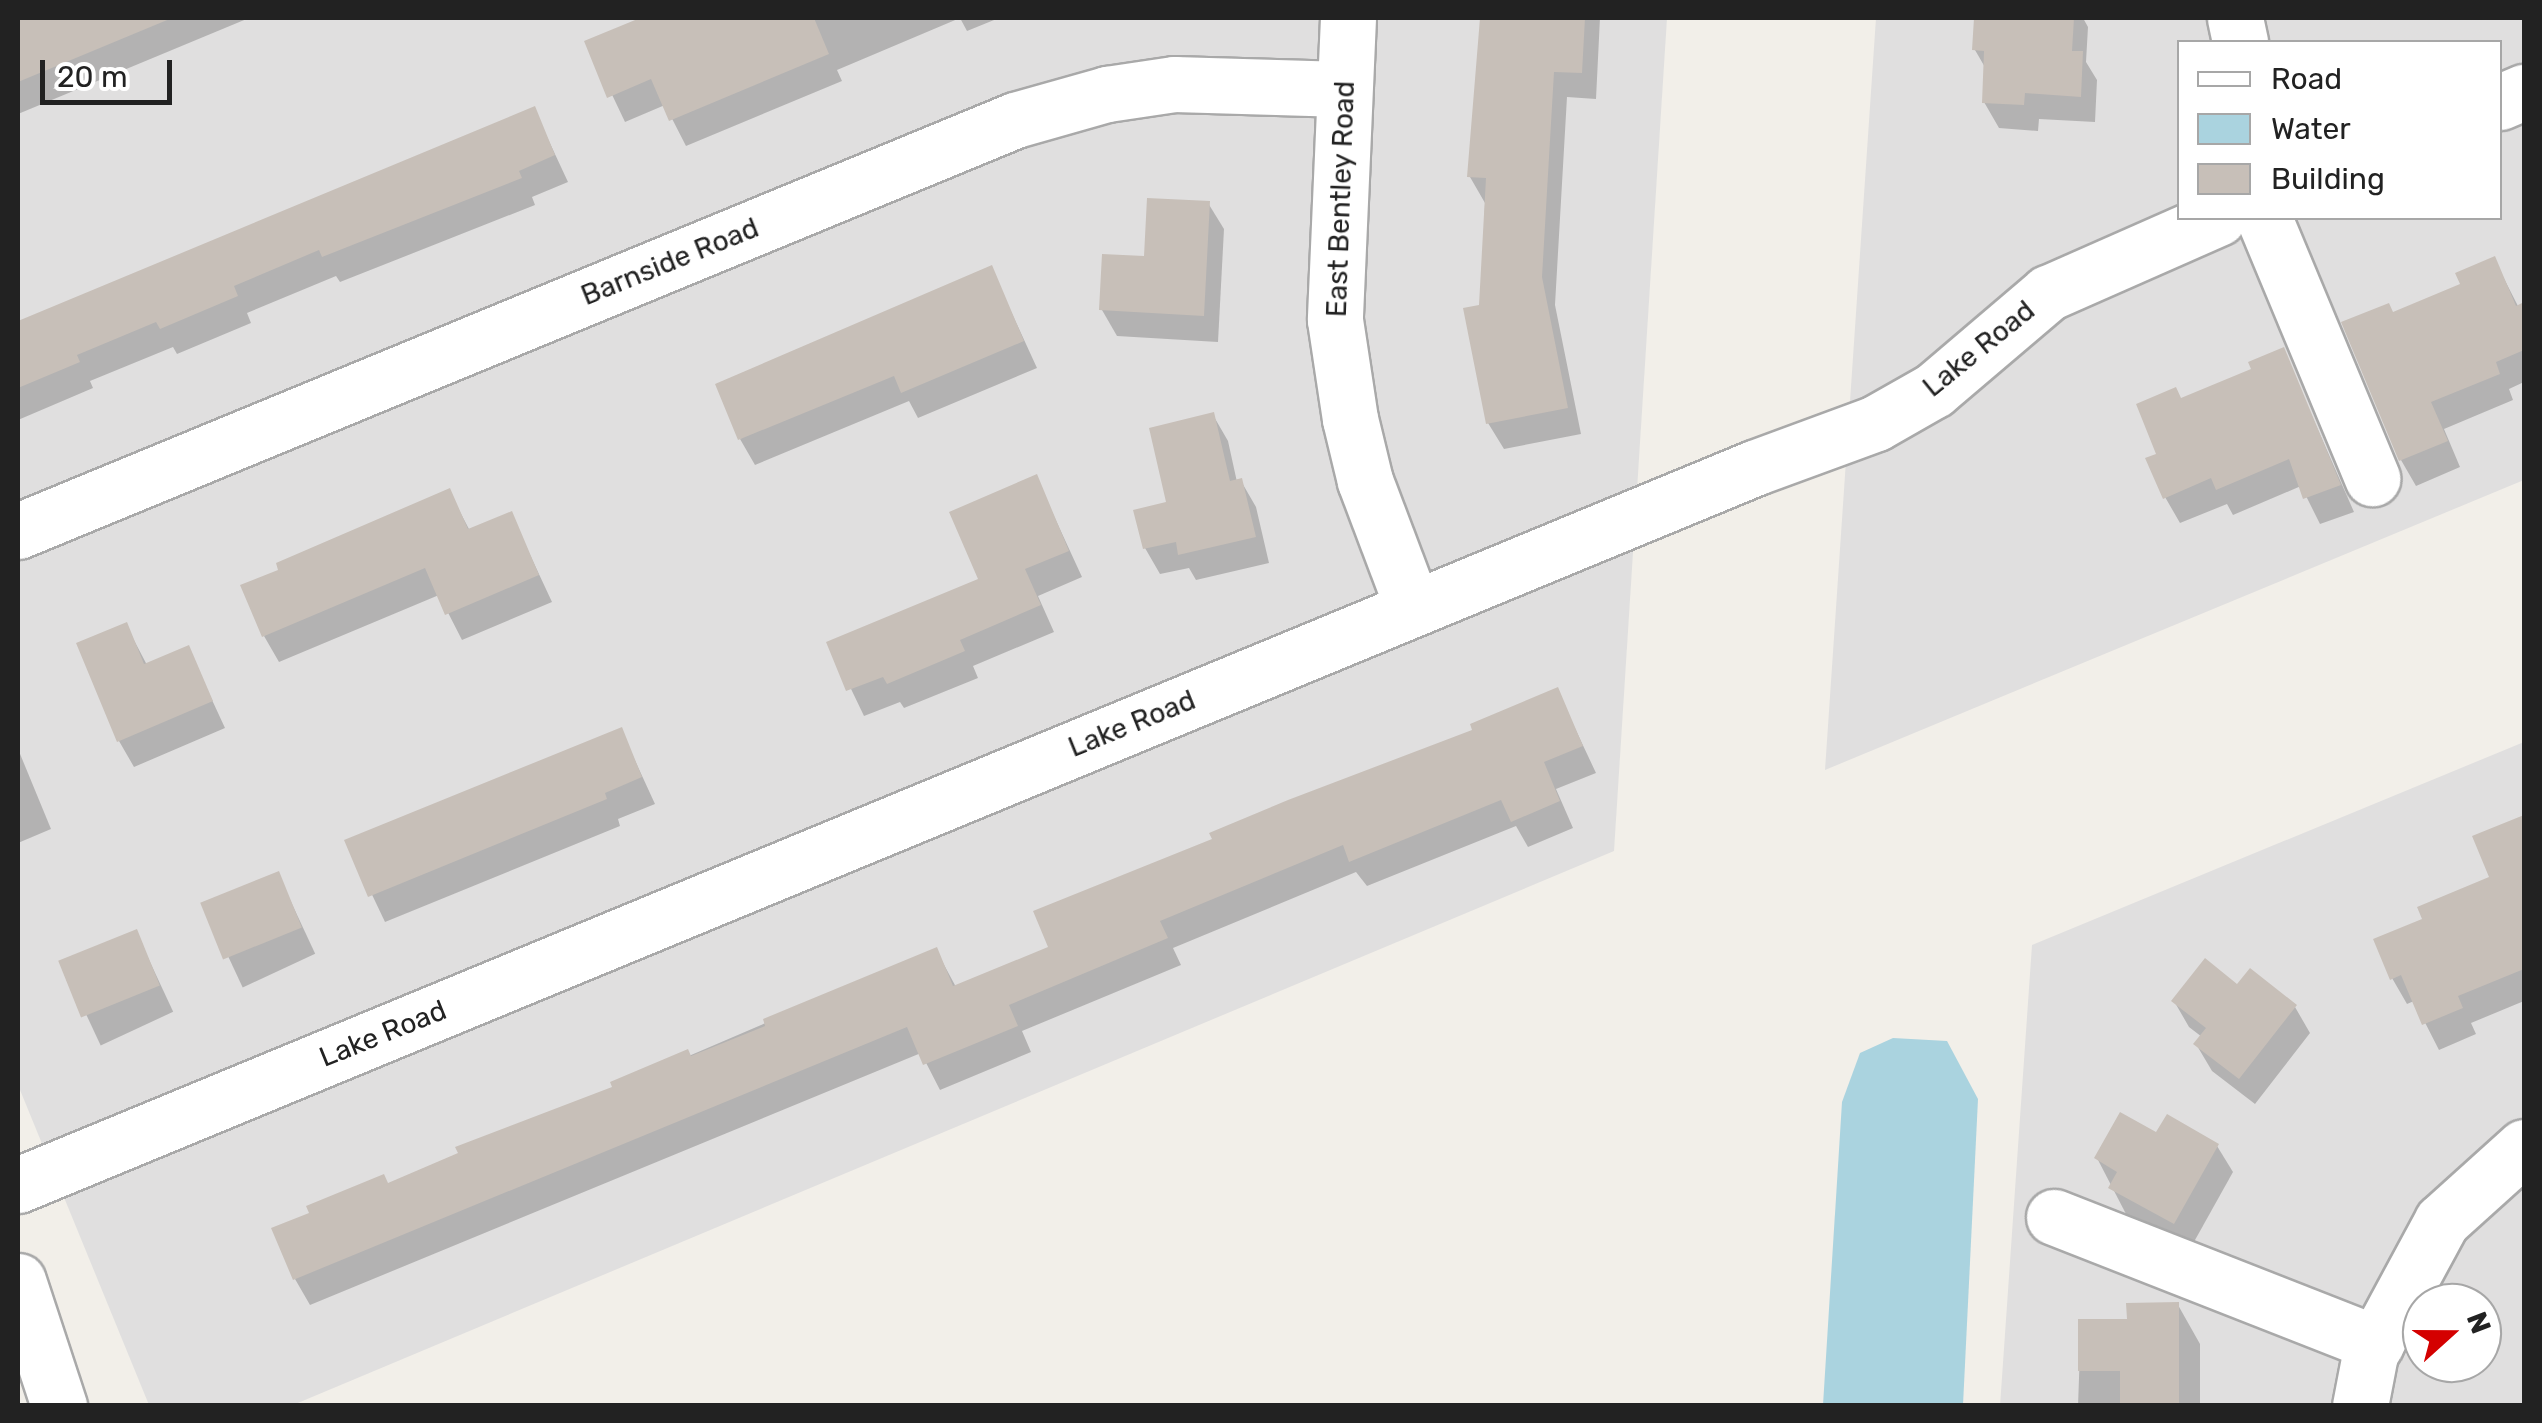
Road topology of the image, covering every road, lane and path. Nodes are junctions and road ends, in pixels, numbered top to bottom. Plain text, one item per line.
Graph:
1 (1348, 18) edge
2 (1344, 89) junction
3 (2214, 220) edge
4 (2265, 220) edge
5 (2372, 478) dead end
6 (18, 531) edge
7 (1413, 608) junction
8 (2524, 1147) edge
9 (18, 1185) edge
10 (2054, 1217) dead end
11 (18, 1281) edge
12 (2376, 1343) junction
13 (59, 1406) edge
14 (2360, 1406) edge

1 - 2 street, East Bentley Road
2 - 6 street, Barnside Road
2 - 7 street, East Bentley Road
3 - 7 street, Lake Road
4 - 5 street
7 - 9 street, Lake Road
8 - 12 street
10 - 12 street
11 - 13 street
12 - 14 street

